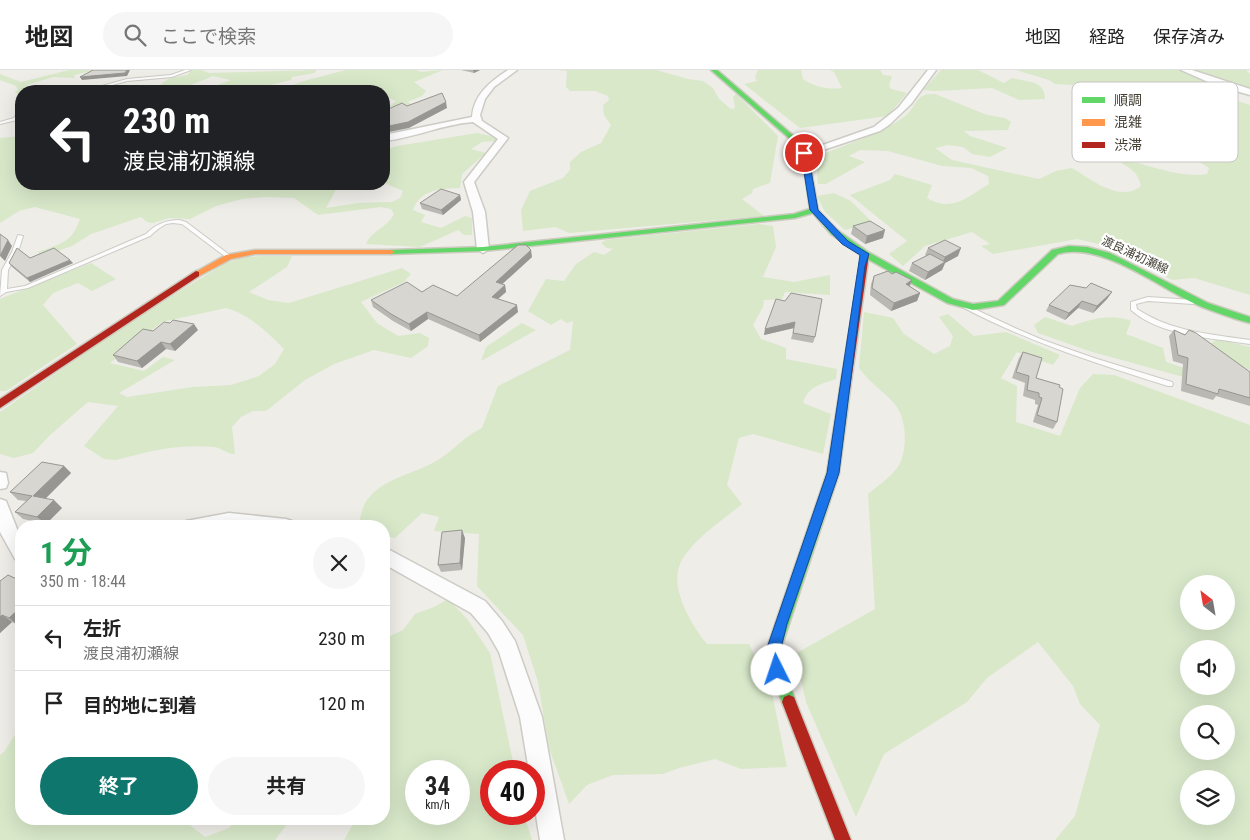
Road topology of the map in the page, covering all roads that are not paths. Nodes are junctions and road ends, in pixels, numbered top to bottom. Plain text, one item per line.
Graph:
1 (189, 70) edge
2 (513, 70) edge
3 (714, 70) edge
4 (932, 70) edge
5 (1185, 70) edge
6 (1215, 82) edge
7 (108, 85) edge
8 (15, 119) edge
9 (476, 119) junction
10 (0, 124) edge
11 (390, 137) edge
12 (804, 153) junction
13 (814, 210) junction
14 (20, 236) dead end
15 (483, 249) junction
16 (865, 254) junction
17 (230, 257) junction
18 (2, 292) edge
19 (1200, 303) junction
20 (962, 305) junction
21 (1250, 320) edge
22 (1250, 342) edge
23 (1170, 384) dead end
24 (2, 402) edge
25 (0, 478) edge
26 (0, 483) edge
27 (0, 506) edge
28 (15, 545) edge
29 (390, 558) edge
30 (552, 840) edge
31 (843, 840) edge

1 - 7 lane
2 - 9 street
3 - 12 street
4 - 12 street
5 - 6 street
8 - 10 lane
9 - 11 street
9 - 15 street
12 - 13 street
13 - 15 street
13 - 16 street, 渡良浦初瀬線
14 - 18 lane
15 - 17 street
16 - 20 street, 渡良浦初瀬線
16 - 31 street
17 - 18 lane
17 - 24 street
19 - 20 street, 渡良浦初瀬線
19 - 21 street, 渡良浦初瀬線
19 - 22 lane
20 - 23 lane
25 - 26 street
27 - 28 street
29 - 30 street

